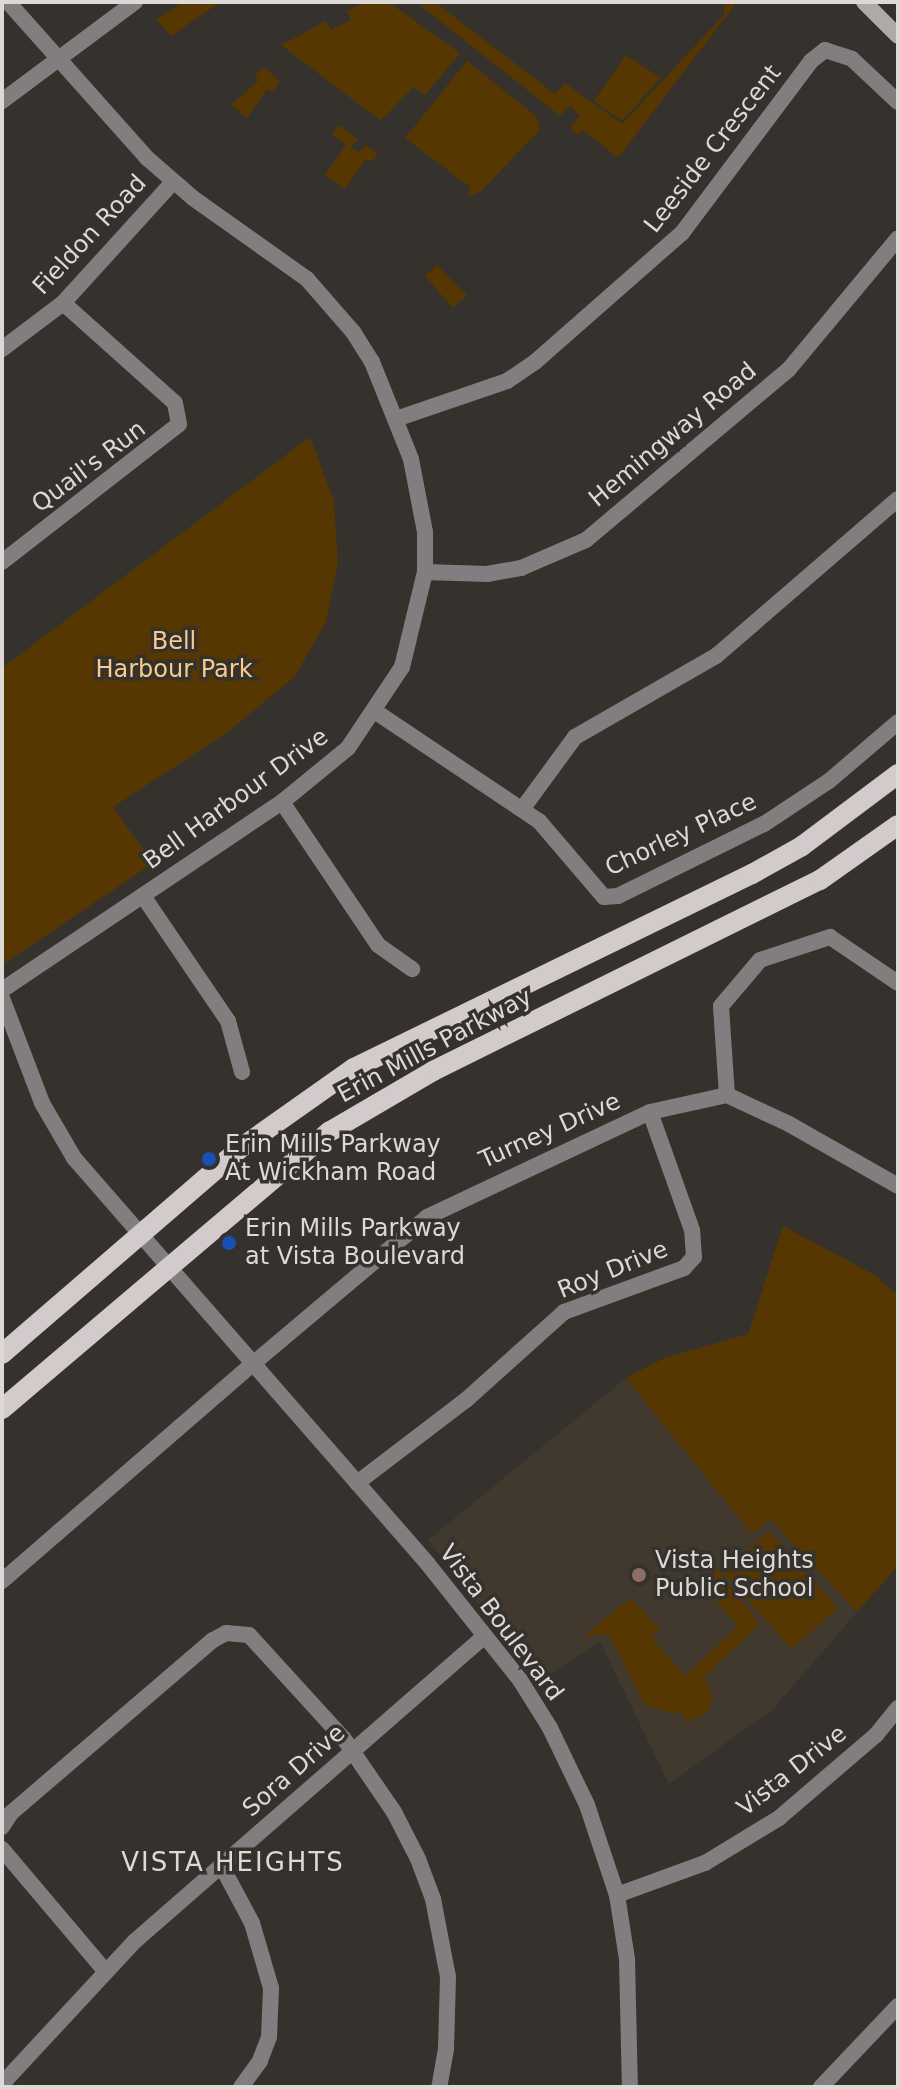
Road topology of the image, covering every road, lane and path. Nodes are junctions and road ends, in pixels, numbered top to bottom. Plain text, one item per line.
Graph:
1 (8, 2) edge
2 (135, 2) edge
3 (864, 2) edge
4 (898, 36) edge
5 (57, 60) junction
6 (2, 101) edge
7 (898, 102) edge
8 (173, 182) junction
9 (898, 238) edge
10 (63, 303) junction
11 (2, 349) edge
12 (396, 419) junction
13 (898, 499) edge
14 (2, 562) edge
15 (425, 572) junction
16 (376, 712) junction
17 (898, 722) edge
18 (898, 774) edge
19 (282, 802) junction
20 (523, 808) junction
21 (898, 825) edge
22 (143, 896) junction
23 (412, 969) dead end
24 (898, 983) edge
25 (2, 990) edge
26 (2, 998) edge
27 (242, 1072) dead end
28 (727, 1095) junction
29 (650, 1112) junction
30 (898, 1186) edge
31 (140, 1232) junction
32 (168, 1265) junction
33 (2, 1354) edge
34 (255, 1362) junction
35 (2, 1409) edge
36 (357, 1483) junction
37 (2, 1581) edge
38 (485, 1636) junction
39 (898, 1708) edge
40 (353, 1752) junction
41 (2, 1827) edge
42 (2, 1849) edge
43 (221, 1865) junction
44 (617, 1895) junction
45 (105, 1971) junction
46 (898, 2006) edge
47 (2, 2084) edge
48 (241, 2087) edge
49 (439, 2087) edge
50 (630, 2087) edge
51 (821, 2087) edge

1 - 5 street, Bell Harbour Drive
2 - 5 street
3 - 4 main road
5 - 6 street
5 - 8 street, Bell Harbour Drive
7 - 12 street, Leeside Crescent
8 - 10 street, Fieldon Road
8 - 12 street, Bell Harbour Drive
9 - 15 street, Hemingway Road
10 - 11 street, Fieldon Road
10 - 14 street, Quail's Run
12 - 15 street, Bell Harbour Drive
13 - 20 street
15 - 16 street, Bell Harbour Drive
16 - 19 street, Bell Harbour Drive
16 - 20 street, Chorley Place
17 - 20 street, Chorley Place
18 - 31 main road, Erin Mills Parkway
19 - 22 street, Bell Harbour Drive
19 - 23 street
21 - 32 main road, Erin Mills Parkway
22 - 25 street, Bell Harbour Drive
22 - 27 street
24 - 28 street
26 - 31 street, Vista Boulevard
28 - 29 street, Turney Drive
28 - 30 street
29 - 34 street, Turney Drive
29 - 36 street, Roy Drive
31 - 32 street, Vista Boulevard
31 - 33 main road, Erin Mills Parkway
32 - 34 street, Vista Boulevard
32 - 35 main road, Erin Mills Parkway
34 - 36 street, Vista Boulevard
34 - 37 street, Turney Drive
36 - 38 street, Vista Boulevard
38 - 40 street, Sora Drive
38 - 44 street, Vista Boulevard
39 - 44 street, Vista Drive
40 - 41 street
40 - 43 street, Sora Drive
40 - 49 street
42 - 45 street
43 - 45 street, Sora Drive
43 - 48 street
44 - 50 street, Vista Boulevard
45 - 47 street, Sora Drive
46 - 51 street

